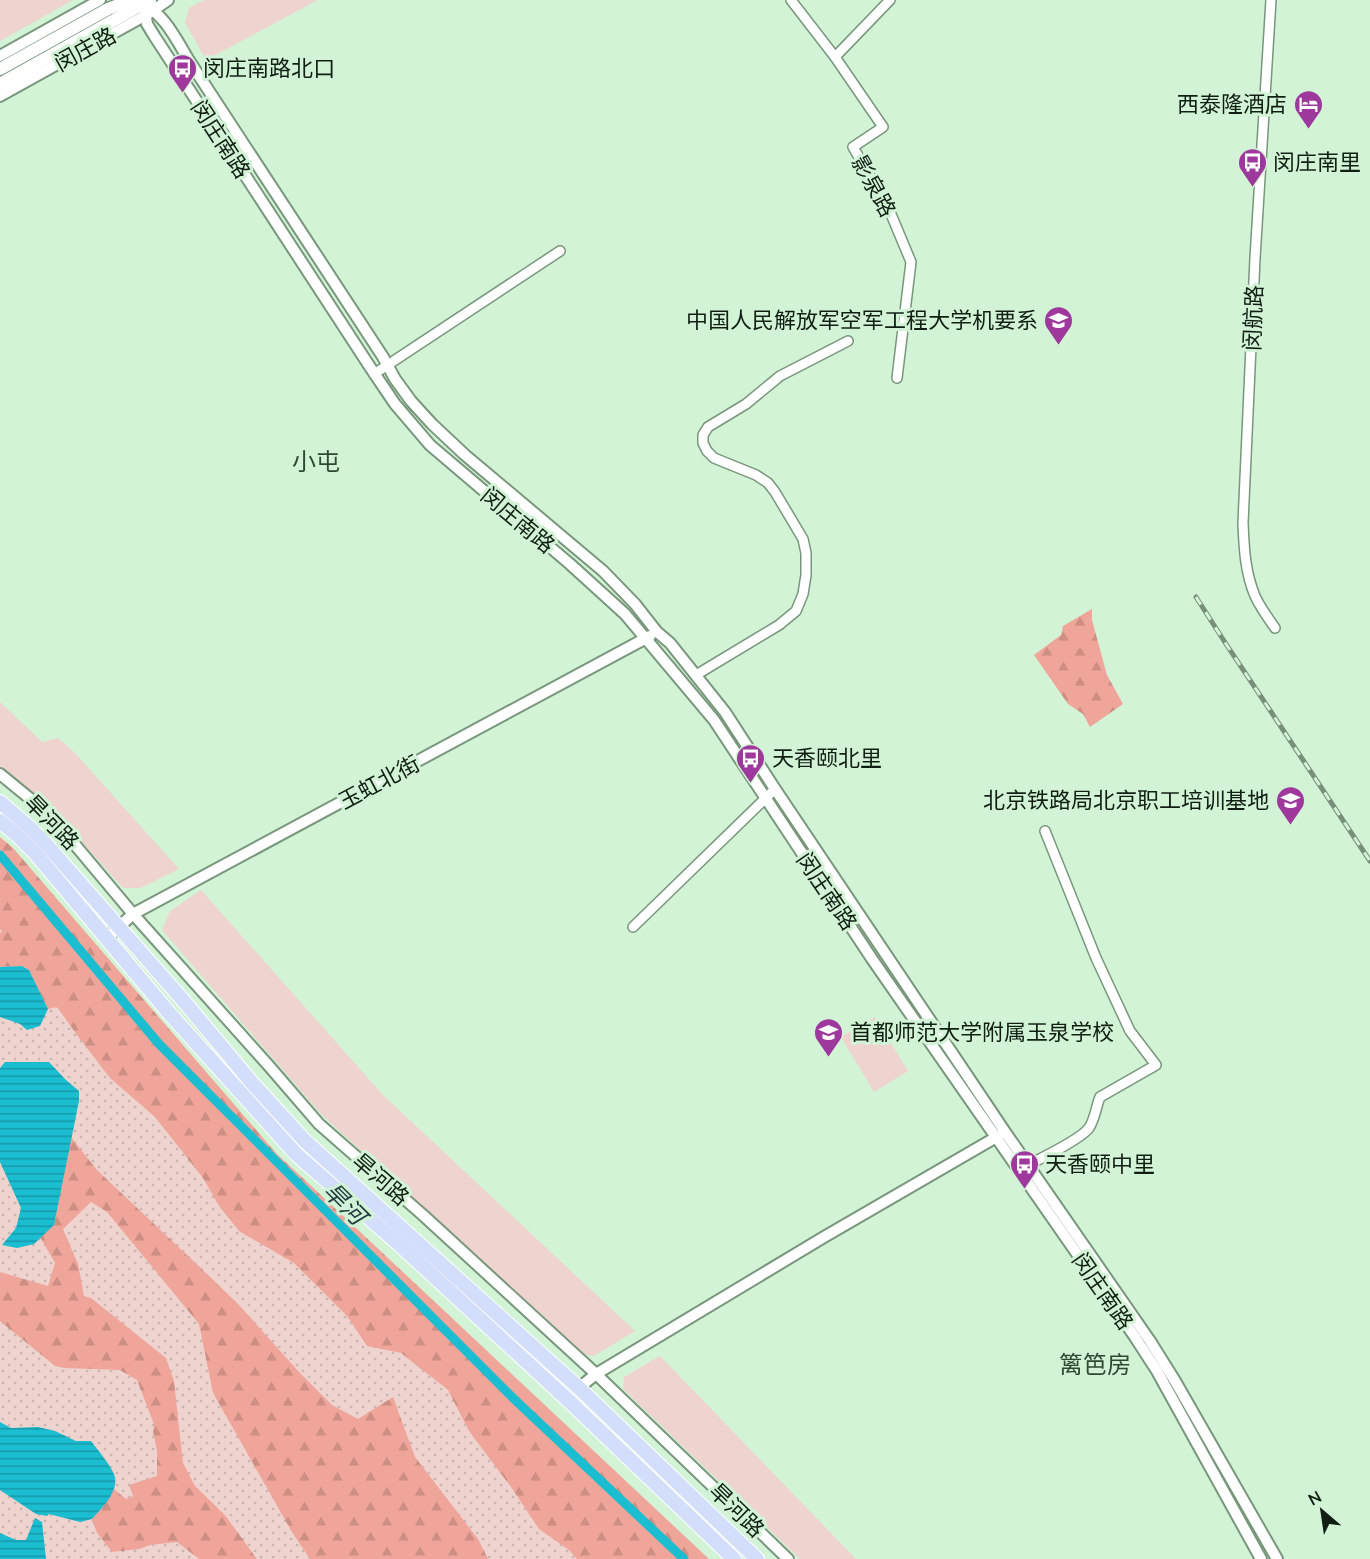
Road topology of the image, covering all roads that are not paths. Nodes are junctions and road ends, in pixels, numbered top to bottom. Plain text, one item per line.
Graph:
1 (100, 0) edge
2 (131, 0) edge
3 (168, 0) edge
4 (791, 0) edge
5 (890, 0) edge
6 (1271, 0) edge
7 (146, 6) edge
8 (0, 56) edge
9 (835, 57) junction
10 (0, 69) edge
11 (0, 84) edge
12 (0, 96) edge
13 (560, 252) dead end
14 (848, 341) dead end
15 (388, 366) junction
16 (375, 374) junction
17 (897, 378) dead end
18 (1275, 628) dead end
19 (657, 632) junction
20 (646, 638) junction
21 (696, 675) junction
22 (0, 774) edge
23 (775, 789) junction
24 (766, 799) junction
25 (0, 802) edge
26 (0, 821) edge
27 (1045, 831) dead end
28 (40, 848) junction
29 (133, 914) junction
30 (119, 927) junction
31 (633, 927) dead end
32 (106, 939) junction
33 (1000, 1135) junction
34 (1028, 1165) junction
35 (524, 1337) junction
36 (513, 1349) junction
37 (596, 1374) junction
38 (579, 1388) junction
39 (636, 1443) junction
40 (624, 1454) junction
41 (734, 1559) edge
42 (757, 1559) edge
43 (788, 1559) edge
44 (1261, 1559) edge
45 (1277, 1559) edge

1 - 8 street, 闵庄路
2 - 10 main road, 闵庄路
3 - 7 street, 闵庄路
4 - 9 street, 影泉路
5 - 9 street
6 - 18 street, 闵航路
7 - 11 main road, 闵庄路
7 - 12 street, 闵庄路
7 - 15 street, 闵庄南路
7 - 16 street, 闵庄南路
9 - 17 street, 影泉路
13 - 15 street
14 - 21 street
15 - 16 street
15 - 19 street, 闵庄南路
16 - 20 street, 闵庄南路
19 - 20 street, 玉虹北街
19 - 21 street, 闵庄南路
20 - 24 street, 闵庄南路
20 - 29 street, 玉虹北街
21 - 23 street, 闵庄南路
22 - 29 street, 旱河路
23 - 24 street
23 - 33 street, 闵庄南路
24 - 31 street
24 - 33 street, 闵庄南路
25 - 28 main road, 旱河路
26 - 28 main road, 旱河路
27 - 34 street
28 - 30 main road, 旱河路
28 - 32 main road, 旱河路
29 - 30 street, 玉虹北街
29 - 37 street, 旱河路
30 - 32 street, 玉虹北街
30 - 35 main road, 旱河路
32 - 36 main road, 旱河路
33 - 34 street, 闵庄南路
33 - 37 street
33 - 44 street, 闵庄南路
34 - 45 street, 闵庄南路
35 - 36 main road
35 - 38 main road, 旱河路
36 - 40 main road, 旱河路
37 - 38 street
37 - 43 street, 旱河路
38 - 39 main road, 旱河路
39 - 40 main road
39 - 42 main road, 旱河路
40 - 41 main road, 旱河路

